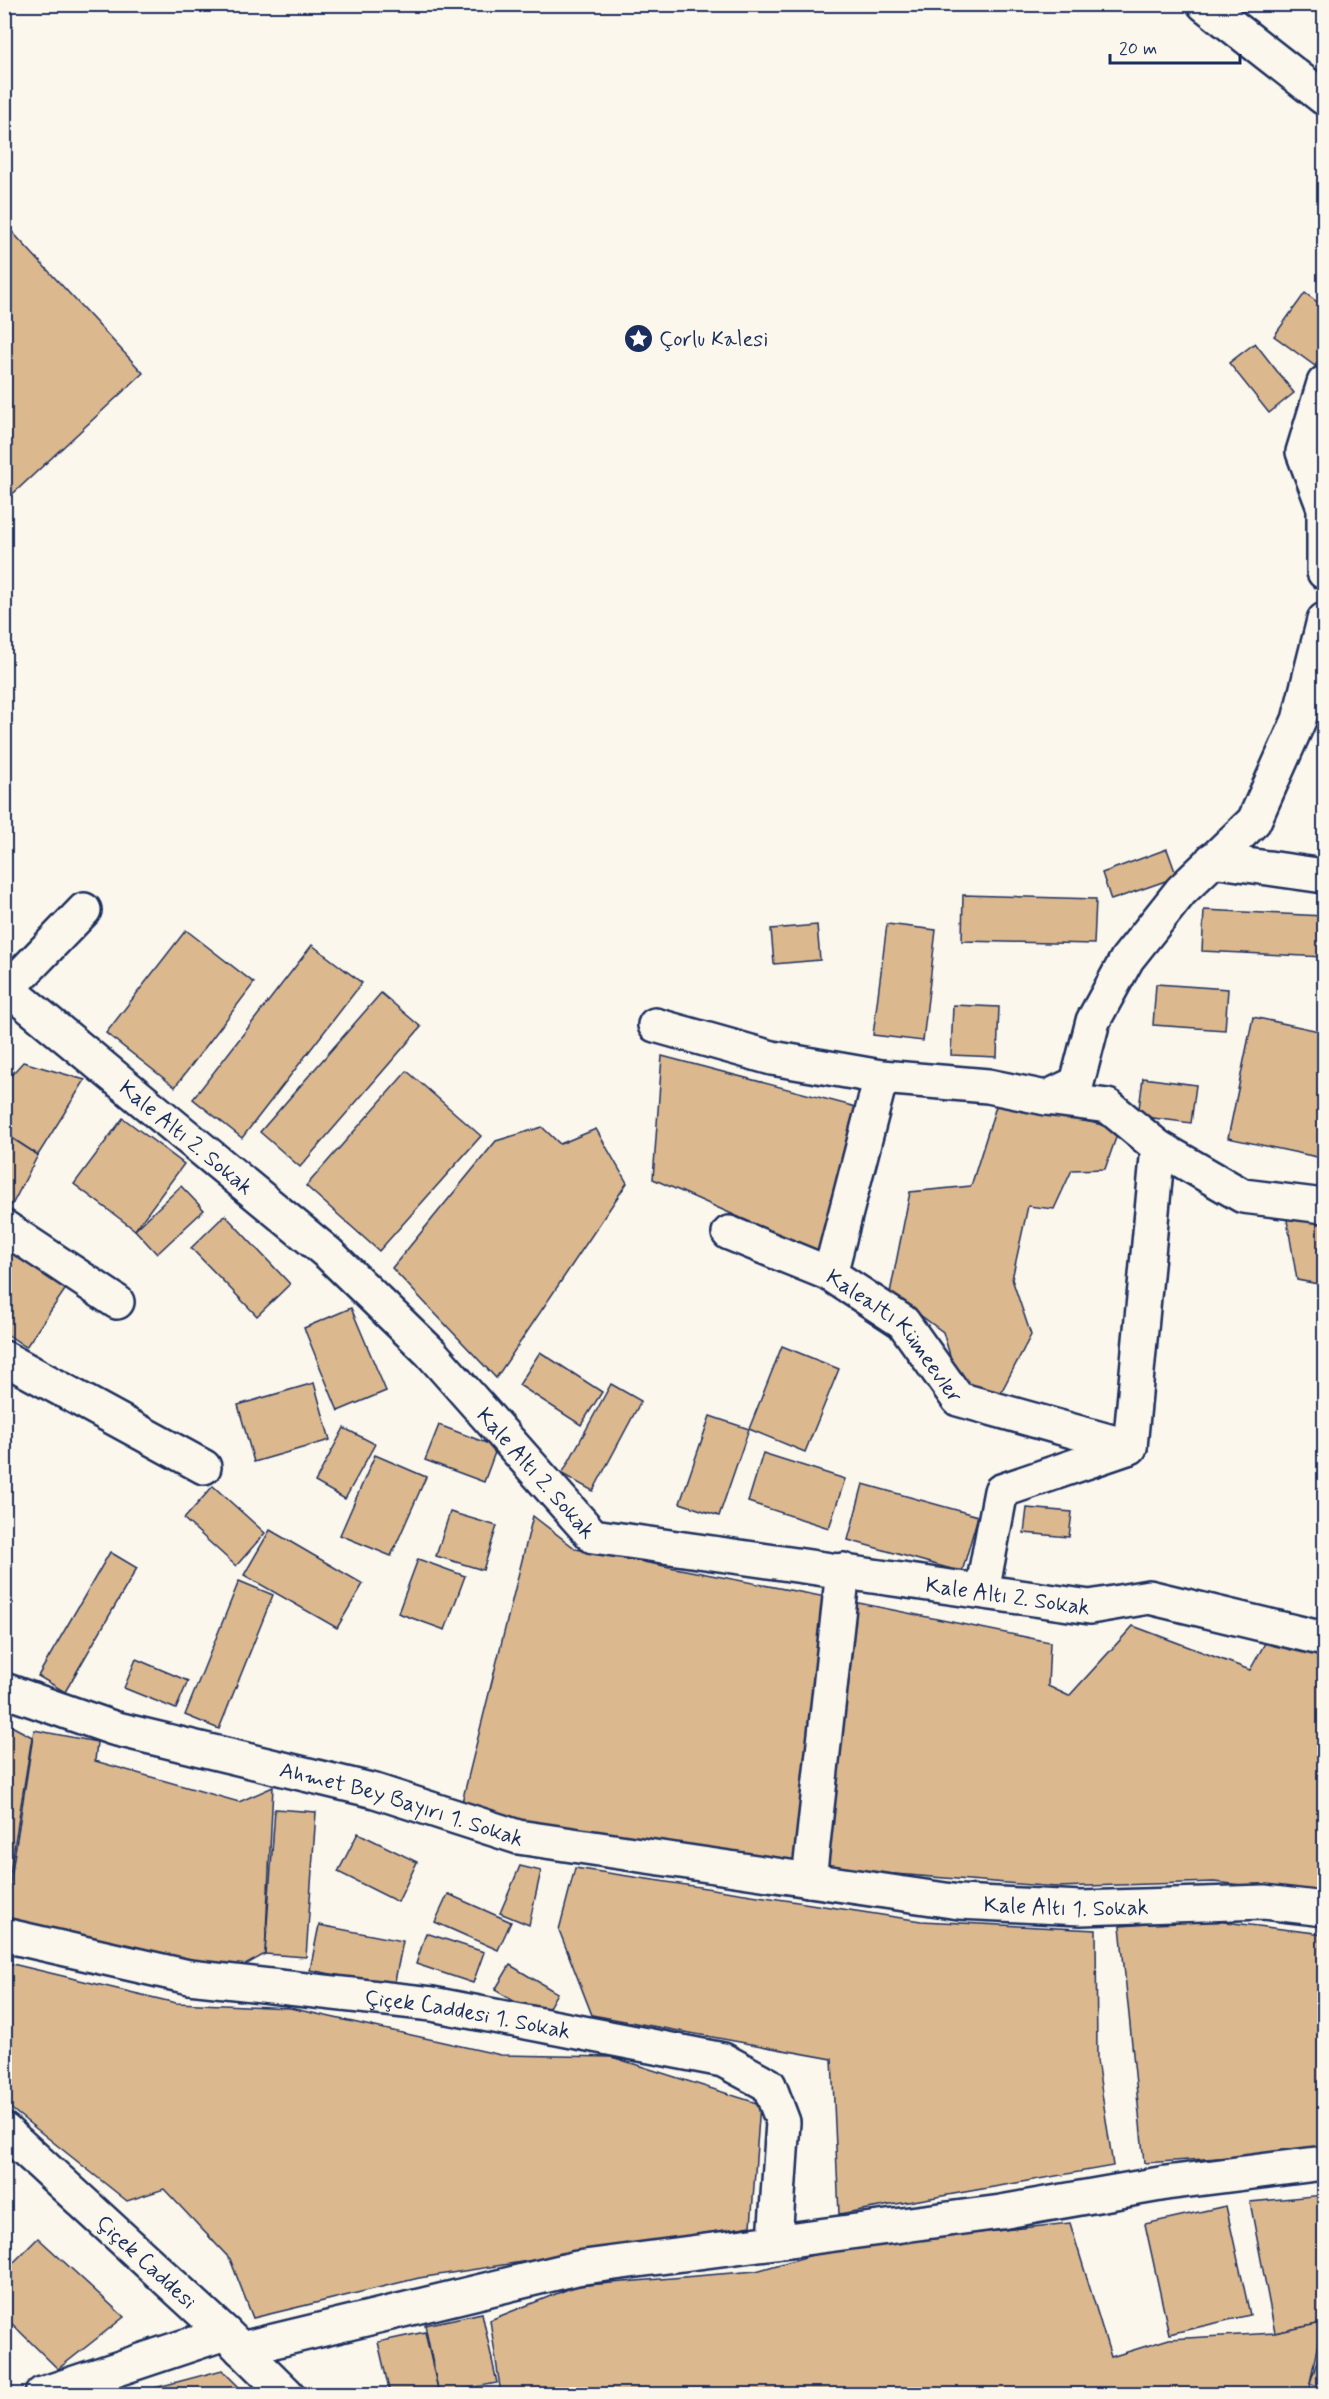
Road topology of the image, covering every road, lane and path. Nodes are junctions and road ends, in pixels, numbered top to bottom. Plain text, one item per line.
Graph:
1 (1204, 4) edge
2 (1324, 98) edge
3 (1324, 383) edge
4 (1324, 572) edge
5 (1324, 620) edge
6 (1212, 860) junction
7 (1324, 876) edge
8 (84, 910) dead end
9 (6, 991) edge
10 (655, 1025) dead end
11 (881, 1077) junction
12 (1046, 1098) junction
13 (1158, 1147) junction
14 (1324, 1206) edge
15 (4, 1227) edge
16 (729, 1233) dead end
17 (830, 1274) junction
18 (117, 1302) dead end
19 (4, 1358) edge
20 (1130, 1447) junction
21 (204, 1467) dead end
22 (843, 1570) junction
23 (982, 1591) junction
24 (1324, 1639) edge
25 (4, 1690) edge
26 (809, 1880) junction
27 (1324, 1909) edge
28 (4, 1935) edge
29 (4, 2130) edge
30 (1324, 2163) edge
31 (775, 2240) junction
32 (233, 2341) junction
33 (42, 2394) edge
34 (287, 2394) edge

1 - 2 street
3 - 4 street
5 - 6 street
6 - 7 street
6 - 12 street
8 - 9 street
9 - 22 street, Kale Altı 2. Sokak
10 - 11 street
11 - 12 street
11 - 17 street
12 - 13 street
13 - 14 street
13 - 20 street
15 - 18 street
16 - 17 street, Kalealtı Kümeevler
17 - 20 street, Kalealtı Kümeevler
19 - 21 street
20 - 23 street
22 - 23 street, Kale Altı 2. Sokak
22 - 26 street
23 - 24 street, Kale Altı 2. Sokak
25 - 26 street, Ahmet Bey Bayırı 1. Sokak
26 - 27 street, Kale Altı 1. Sokak
28 - 31 street, Çiçek Caddesi 1. Sokak
29 - 32 street, Çiçek Caddesi
30 - 31 street
31 - 32 street
32 - 33 street
32 - 34 street, Çiçek Caddesi

